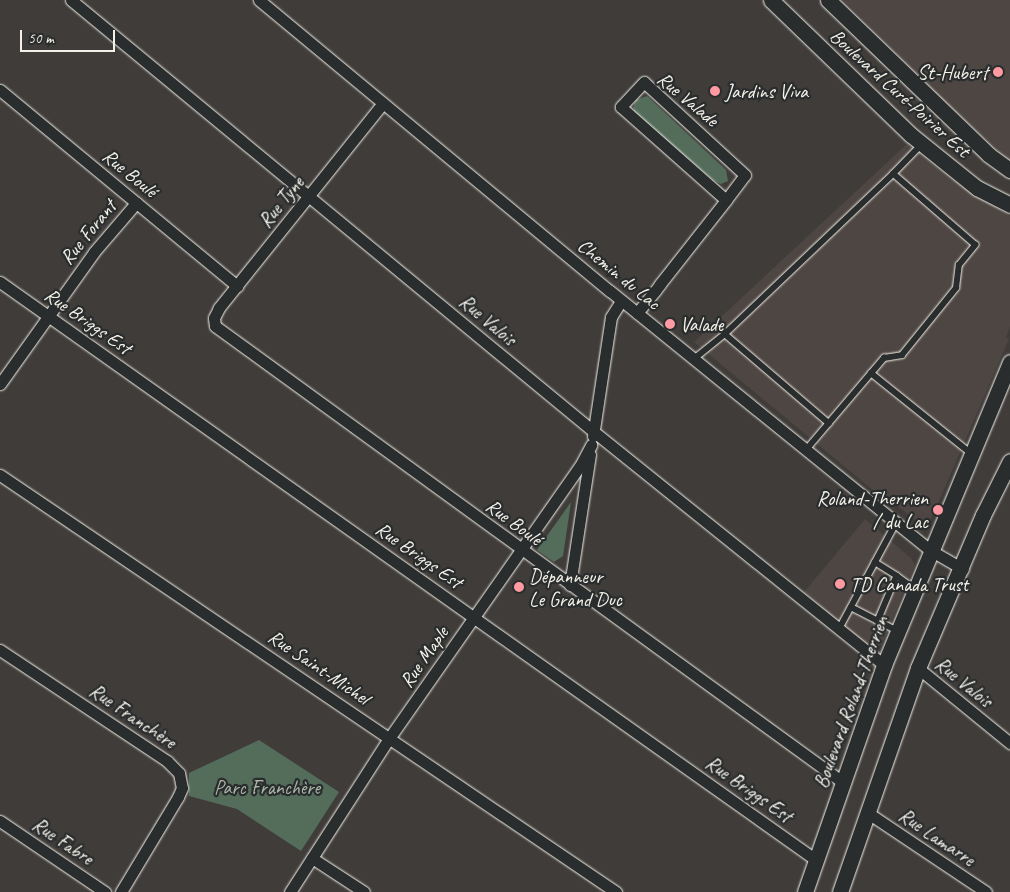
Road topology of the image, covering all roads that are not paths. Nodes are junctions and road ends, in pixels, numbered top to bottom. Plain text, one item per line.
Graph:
1 (71, 0) edge
2 (259, 0) edge
3 (771, 0) edge
4 (828, 0) edge
5 (0, 90) edge
6 (383, 103) junction
7 (922, 144) junction
8 (1010, 170) edge
9 (893, 174) junction
10 (309, 196) junction
11 (726, 200) junction
12 (136, 203) junction
13 (1010, 205) edge
14 (0, 282) edge
15 (237, 286) junction
16 (622, 300) junction
17 (637, 313) junction
18 (48, 316) junction
19 (215, 326) joint
20 (725, 334) junction
21 (694, 359) junction
22 (1010, 362) edge
23 (872, 373) junction
24 (0, 384) edge
25 (829, 423) junction
26 (594, 431) junction
27 (591, 445) junction
28 (806, 450) junction
29 (972, 453) junction
30 (1010, 461) edge
31 (0, 475) edge
32 (896, 522) junction
33 (521, 550) junction
34 (930, 550) junction
35 (875, 562) junction
36 (962, 569) junction
37 (897, 576) junction
38 (570, 585) junction
39 (914, 589) junction
40 (851, 607) junction
41 (474, 617) junction
42 (878, 621) junction
43 (839, 629) junction
44 (898, 631) junction
45 (0, 650) edge
46 (884, 665) junction
47 (918, 668) junction
48 (390, 737) junction
49 (1010, 743) edge
50 (841, 781) junction
51 (868, 813) junction
52 (0, 821) edge
53 (312, 858) junction
54 (816, 860) junction
55 (844, 890) edge
56 (105, 892) edge
57 (120, 892) edge
58 (290, 892) edge
59 (364, 892) edge
60 (616, 892) edge
61 (804, 892) edge
62 (986, 892) edge

1 - 10 street, Rue Valois
2 - 6 street, Chemin du Lac
3 - 7 main road, Boulevard Curé-Poirier Est
4 - 8 main road, Boulevard Curé-Poirier Est
5 - 12 street, Rue Boulé
6 - 10 street, Rue Tyne
6 - 16 street, Chemin du Lac
7 - 9 lane
7 - 13 main road, Boulevard Curé-Poirier Est
9 - 20 lane
9 - 23 lane
10 - 15 street, Rue Tyne
10 - 26 street, Rue Valois
11 - 11 street, Rue Valade
11 - 17 street, Rue Valade
12 - 15 street, Rue Boulé
12 - 18 street, Rue Forant
14 - 18 street, Rue Briggs Est
15 - 19 street, Rue Tyne
16 - 17 street, Chemin du Lac
16 - 26 street, Rue Maple
17 - 21 street, Chemin du Lac
18 - 24 street, Rue Forant
18 - 41 street, Rue Briggs Est
19 - 33 street, Rue Boulé
20 - 21 lane
20 - 25 lane
21 - 28 street, Chemin du Lac
22 - 29 main road, Boulevard Roland-Therrien
23 - 25 lane
23 - 29 lane
25 - 28 lane
26 - 27 street, Rue Maple
26 - 43 street, Rue Valois
27 - 33 street, Rue Maple
27 - 38 street, Rue Maple
28 - 32 street, Chemin du Lac
29 - 34 main road, Boulevard Roland-Therrien
30 - 36 main road
31 - 48 street, Rue Saint-Michel
32 - 34 street, Chemin du Lac
32 - 35 lane
33 - 38 street, Rue Boulé
33 - 41 street, Rue Maple
34 - 36 street, Chemin du Lac
34 - 39 main road, Boulevard Roland-Therrien
35 - 37 lane
35 - 40 lane
36 - 47 main road
37 - 39 lane
37 - 42 lane
38 - 50 street, Rue Boulé
39 - 44 main road, Boulevard Roland-Therrien
40 - 42 lane
40 - 43 lane
41 - 48 street, Rue Maple
41 - 54 street, Rue Briggs Est
42 - 44 lane
43 - 46 street, Rue Valois
44 - 46 main road, Boulevard Roland-Therrien
45 - 57 street, Rue Franchère
46 - 50 main road, Boulevard Roland-Therrien
47 - 49 street, Rue Valois
47 - 51 main road
48 - 53 street, Rue Maple
48 - 60 street, Rue Saint-Michel
50 - 54 main road, Boulevard Roland-Therrien
51 - 55 main road
51 - 62 street, Rue Lamarre
52 - 56 street, Rue Fabre
53 - 58 street, Rue Maple
53 - 59 street
54 - 61 main road, Boulevard Roland-Therrien

